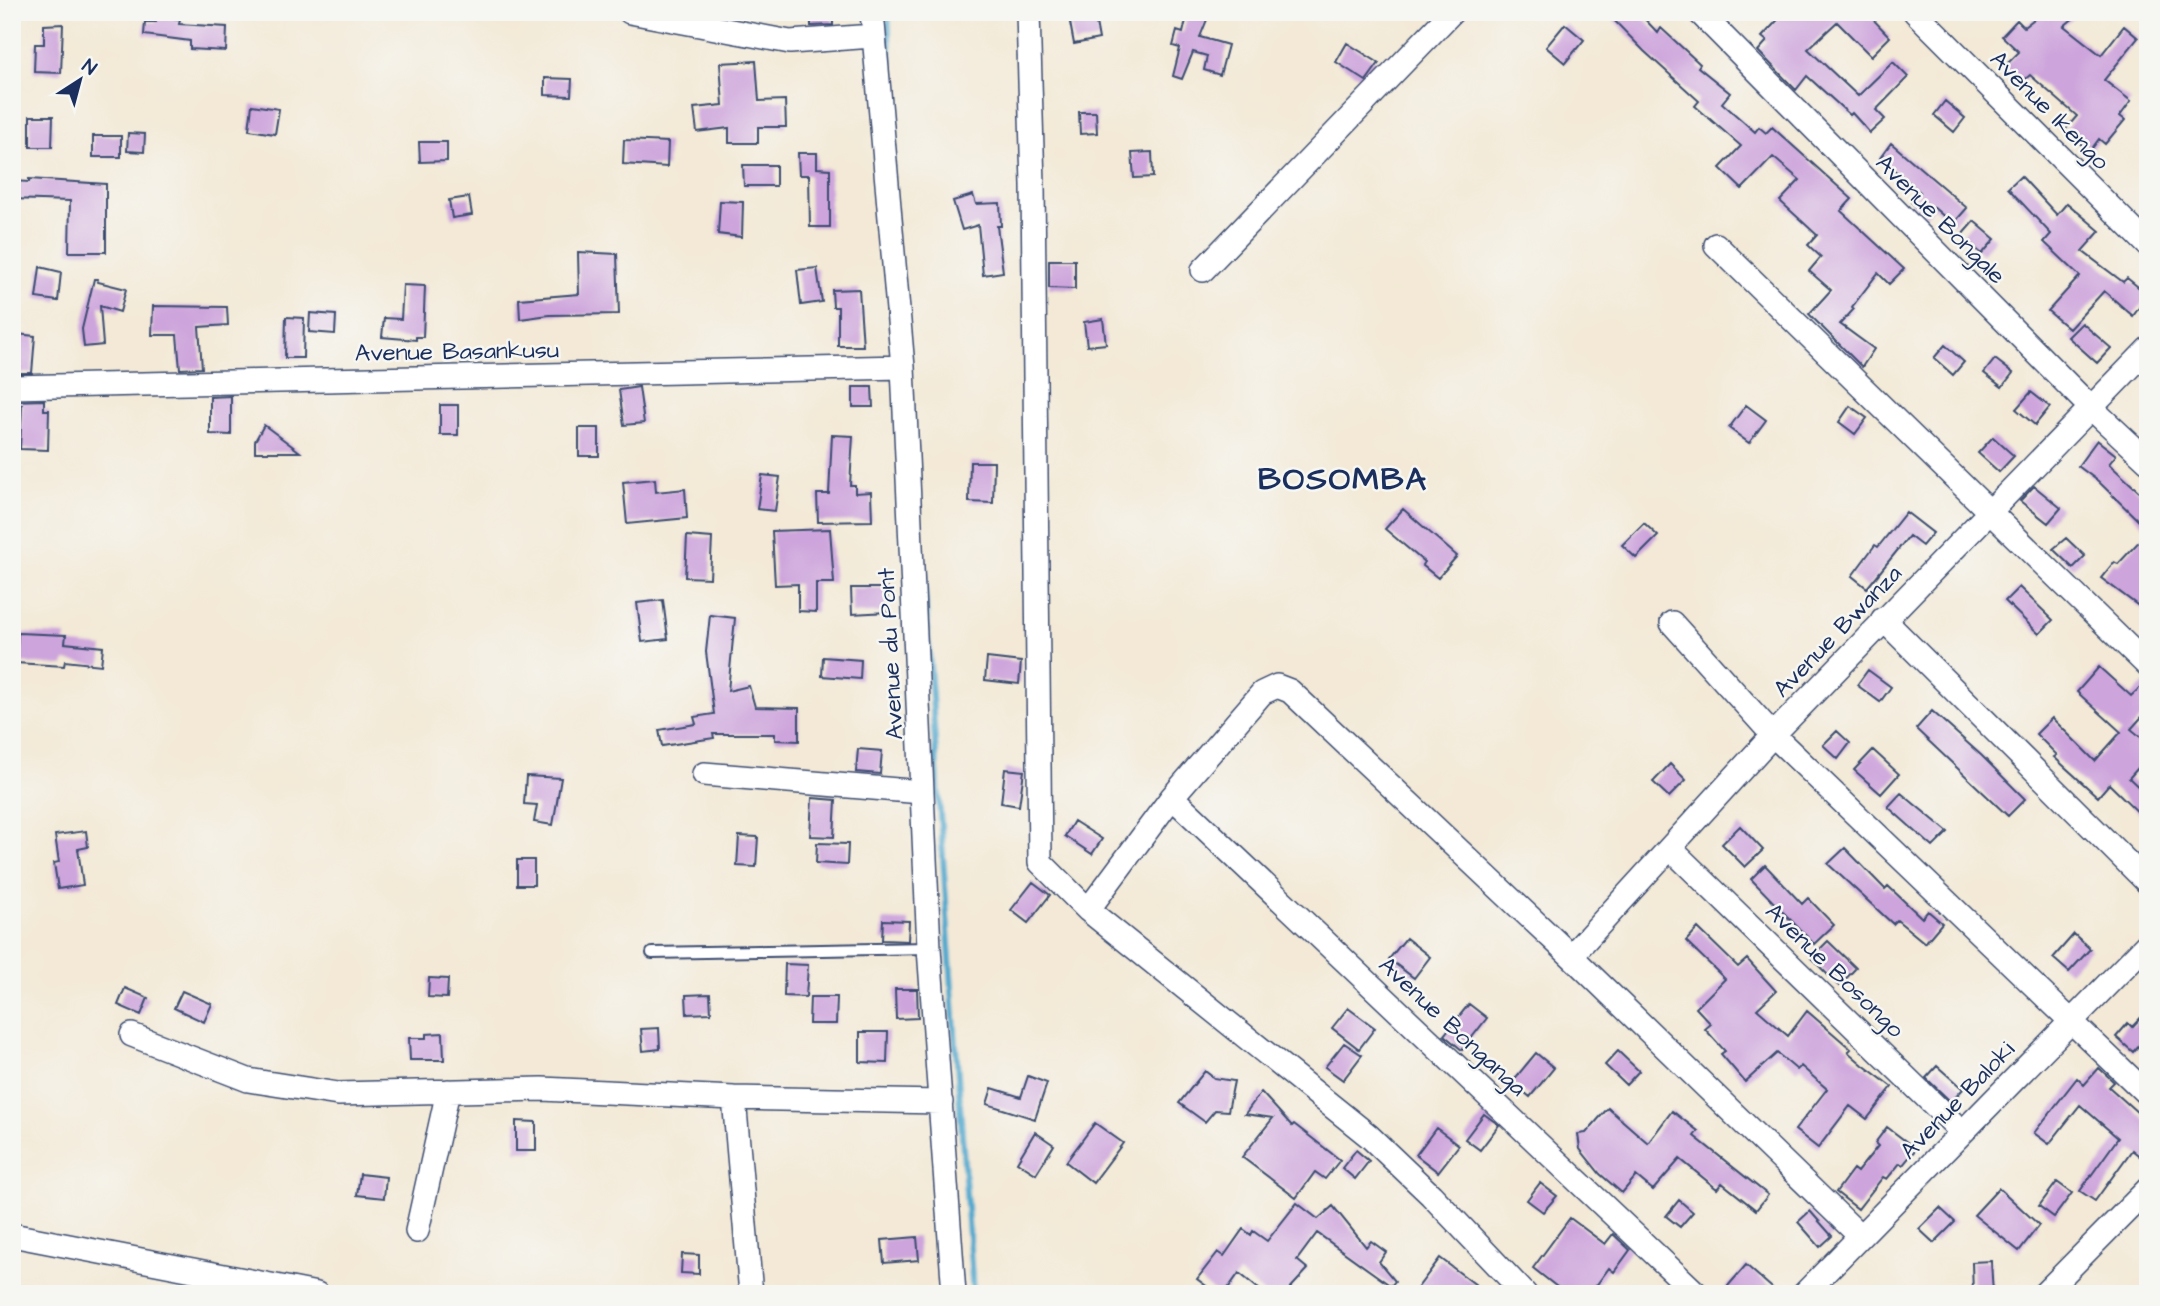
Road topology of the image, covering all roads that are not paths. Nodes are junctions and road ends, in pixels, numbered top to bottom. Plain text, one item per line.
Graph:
1 (631, 12) edge
2 (872, 12) edge
3 (1028, 12) edge
4 (1452, 12) edge
5 (1699, 12) edge
6 (1915, 12) edge
7 (873, 36) junction
8 (1716, 245) dead end
9 (2148, 245) edge
10 (1203, 270) dead end
11 (2148, 349) edge
12 (903, 367) junction
13 (12, 387) edge
14 (2090, 407) junction
15 (2148, 461) edge
16 (1989, 511) junction
17 (1883, 620) junction
18 (1672, 623) dead end
19 (2148, 666) edge
20 (1773, 735) junction
21 (704, 774) dead end
22 (922, 792) junction
23 (1172, 797) junction
24 (1670, 848) junction
25 (2148, 883) edge
26 (1088, 910) junction
27 (2148, 943) edge
28 (929, 948) junction
29 (652, 953) dead end
30 (1571, 956) junction
31 (2071, 1021) junction
32 (132, 1035) dead end
33 (448, 1091) junction
34 (2148, 1095) edge
35 (734, 1098) junction
36 (941, 1102) junction
37 (1962, 1132) junction
38 (2148, 1189) edge
39 (418, 1231) dead end
40 (12, 1235) edge
41 (1860, 1236) junction
42 (317, 1294) edge
43 (751, 1294) edge
44 (954, 1294) edge
45 (1525, 1294) edge
46 (1697, 1294) edge
47 (1804, 1294) edge
48 (2043, 1294) edge

1 - 7 street
2 - 7 street, Avenue du Pont
3 - 26 street
4 - 10 street
5 - 14 street, Avenue Bongale
6 - 9 street, Avenue Ikengo
7 - 12 street, Avenue du Pont
8 - 16 street
11 - 14 street, Avenue Bwanza
12 - 13 street, Avenue Basankusu
12 - 22 street, Avenue du Pont
14 - 15 street, Avenue Bongale
14 - 16 street, Avenue Bwanza
16 - 17 street, Avenue Bwanza
16 - 19 street
17 - 20 street, Avenue Bwanza
17 - 25 street
18 - 20 street
20 - 24 street, Avenue Bwanza
20 - 31 street
21 - 22 street
22 - 28 street, Avenue du Pont
23 - 26 street
23 - 30 street
23 - 46 street, Avenue Bonganga
24 - 30 street, Avenue Bwanza
24 - 37 street, Avenue Bosongo
26 - 45 street
27 - 31 street, Avenue Baloki
28 - 29 lane
28 - 36 street, Avenue du Pont
30 - 41 street
31 - 34 street
31 - 37 street, Avenue Baloki
32 - 33 street
33 - 35 street
33 - 39 street
35 - 36 street
35 - 43 street
36 - 44 street, Avenue du Pont
37 - 41 street, Avenue Baloki
38 - 48 street
40 - 42 street
41 - 47 street, Avenue Baloki

